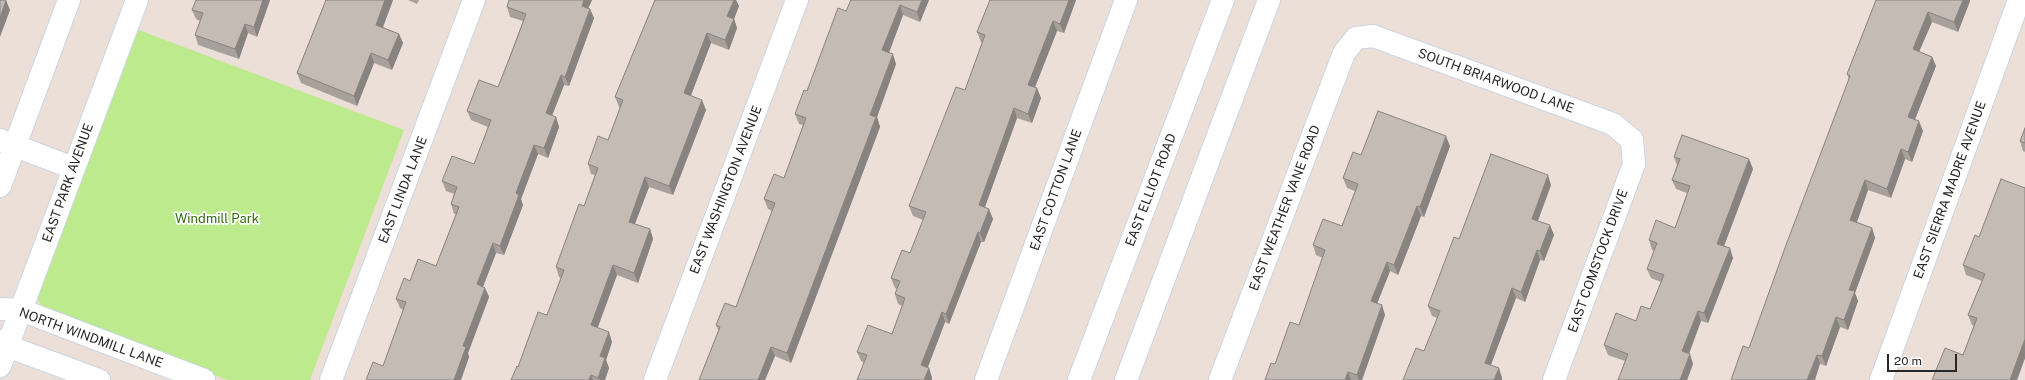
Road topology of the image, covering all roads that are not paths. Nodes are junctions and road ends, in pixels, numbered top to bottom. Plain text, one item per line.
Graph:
1 (70, 0) edge
2 (137, 0) edge
3 (474, 0) edge
4 (797, 0) edge
5 (1126, 0) edge
6 (1223, 0) edge
7 (1269, 0) edge
8 (2019, 0) edge
9 (1356, 38) joint
10 (1632, 140) joint
11 (8, 143) edge
12 (73, 168) junction
13 (0, 186) edge
14 (11, 309) edge
15 (2, 351) edge
16 (99, 380) edge
17 (204, 380) edge
18 (331, 380) edge
19 (655, 380) edge
20 (986, 380) edge
21 (1079, 380) edge
22 (1126, 380) edge
23 (1220, 380) edge
24 (1554, 380) edge
25 (1882, 380) edge

1 - 11 street
2 - 12 street, EAST PARK AVENUE
3 - 18 street, EAST LINDA LANE
4 - 19 street, EAST WASHINGTON AVENUE
5 - 20 street, EAST COTTON LANE
6 - 21 street, EAST ELLIOT ROAD
7 - 22 street
8 - 25 street, EAST SIERRA MADRE AVENUE
9 - 10 street, SOUTH BRIARWOOD LANE
9 - 23 street, EAST WEATHER VANE ROAD
10 - 24 street, EAST COMSTOCK DRIVE
11 - 12 street
11 - 13 street
12 - 14 street, EAST PARK AVENUE
14 - 15 street, EAST PARK AVENUE
14 - 17 street, NORTH WINDMILL LANE
15 - 16 street

